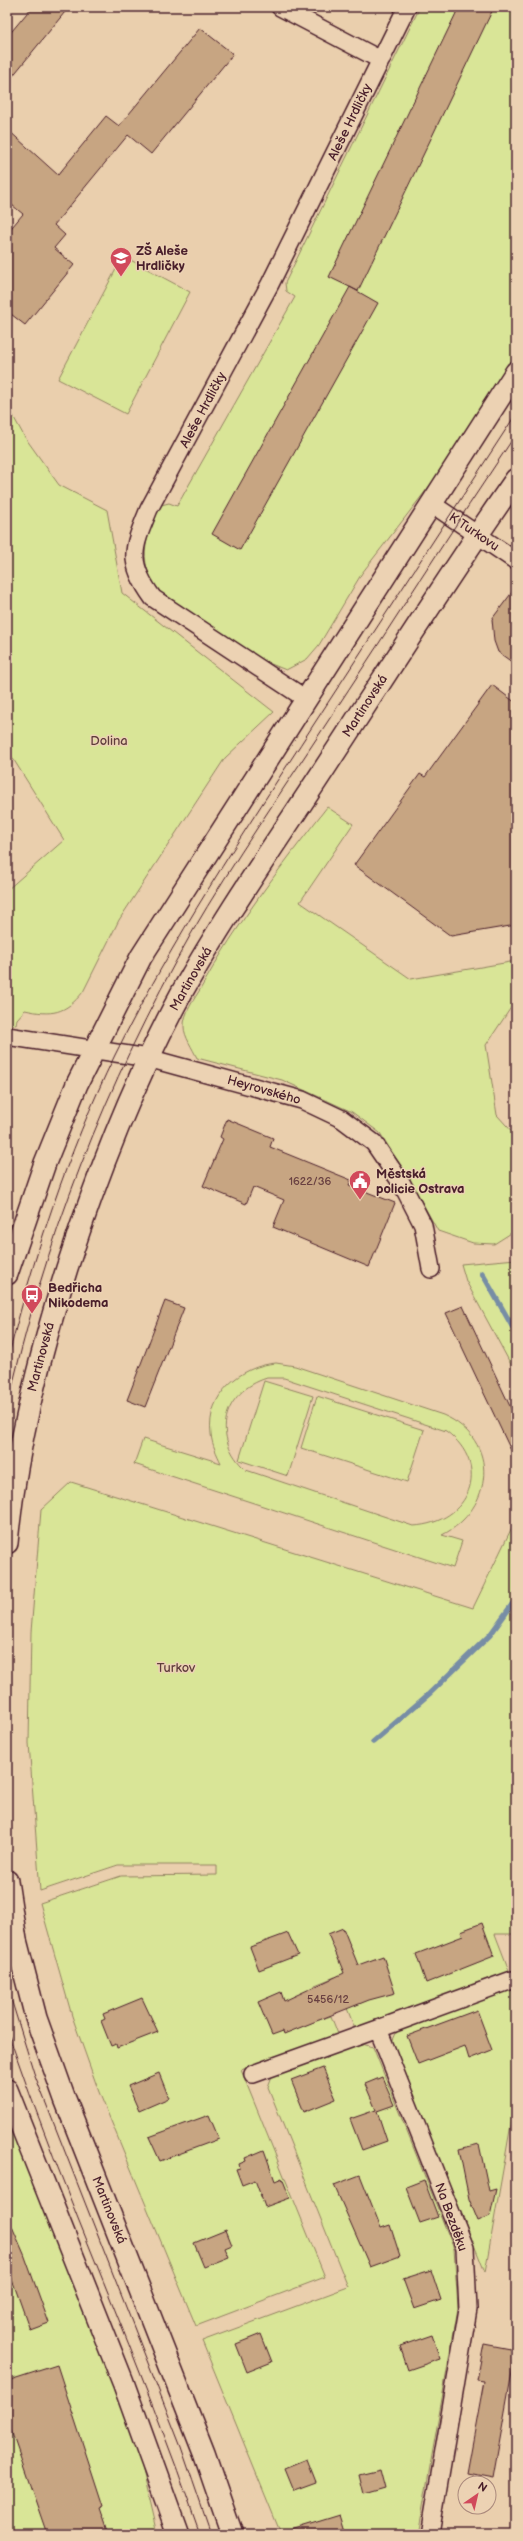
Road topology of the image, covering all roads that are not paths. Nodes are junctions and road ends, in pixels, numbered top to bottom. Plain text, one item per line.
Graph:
1 (280, 7) edge
2 (407, 7) edge
3 (381, 60) junction
4 (516, 372) edge
5 (516, 479) edge
6 (432, 504) junction
7 (477, 535) junction
8 (516, 561) edge
9 (306, 699) junction
10 (7, 1036) edge
11 (93, 1050) junction
12 (148, 1058) junction
13 (431, 1269) dead end
14 (7, 1274) edge
15 (7, 1543) edge
16 (7, 1881) edge
17 (512, 1980) dead end
18 (378, 2029) junction
19 (253, 2074) dead end
20 (7, 2090) edge
21 (178, 2534) edge
22 (232, 2534) edge
23 (430, 2534) edge

1 - 3 street
2 - 3 street, Aleše Hrdličky
3 - 9 street, Aleše Hrdličky
4 - 6 street
5 - 7 street, Martinovská
6 - 7 street, K Turkovu
6 - 9 street
7 - 8 street, K Turkovu
7 - 12 street, Martinovská
9 - 11 street
10 - 11 street, Heyrovského
11 - 12 street, Heyrovského
11 - 14 street
12 - 13 street, Heyrovského
12 - 15 street, Martinovská
16 - 22 street, Martinovská
17 - 18 street
18 - 19 street
18 - 23 street, Na Bezděku
20 - 21 street

